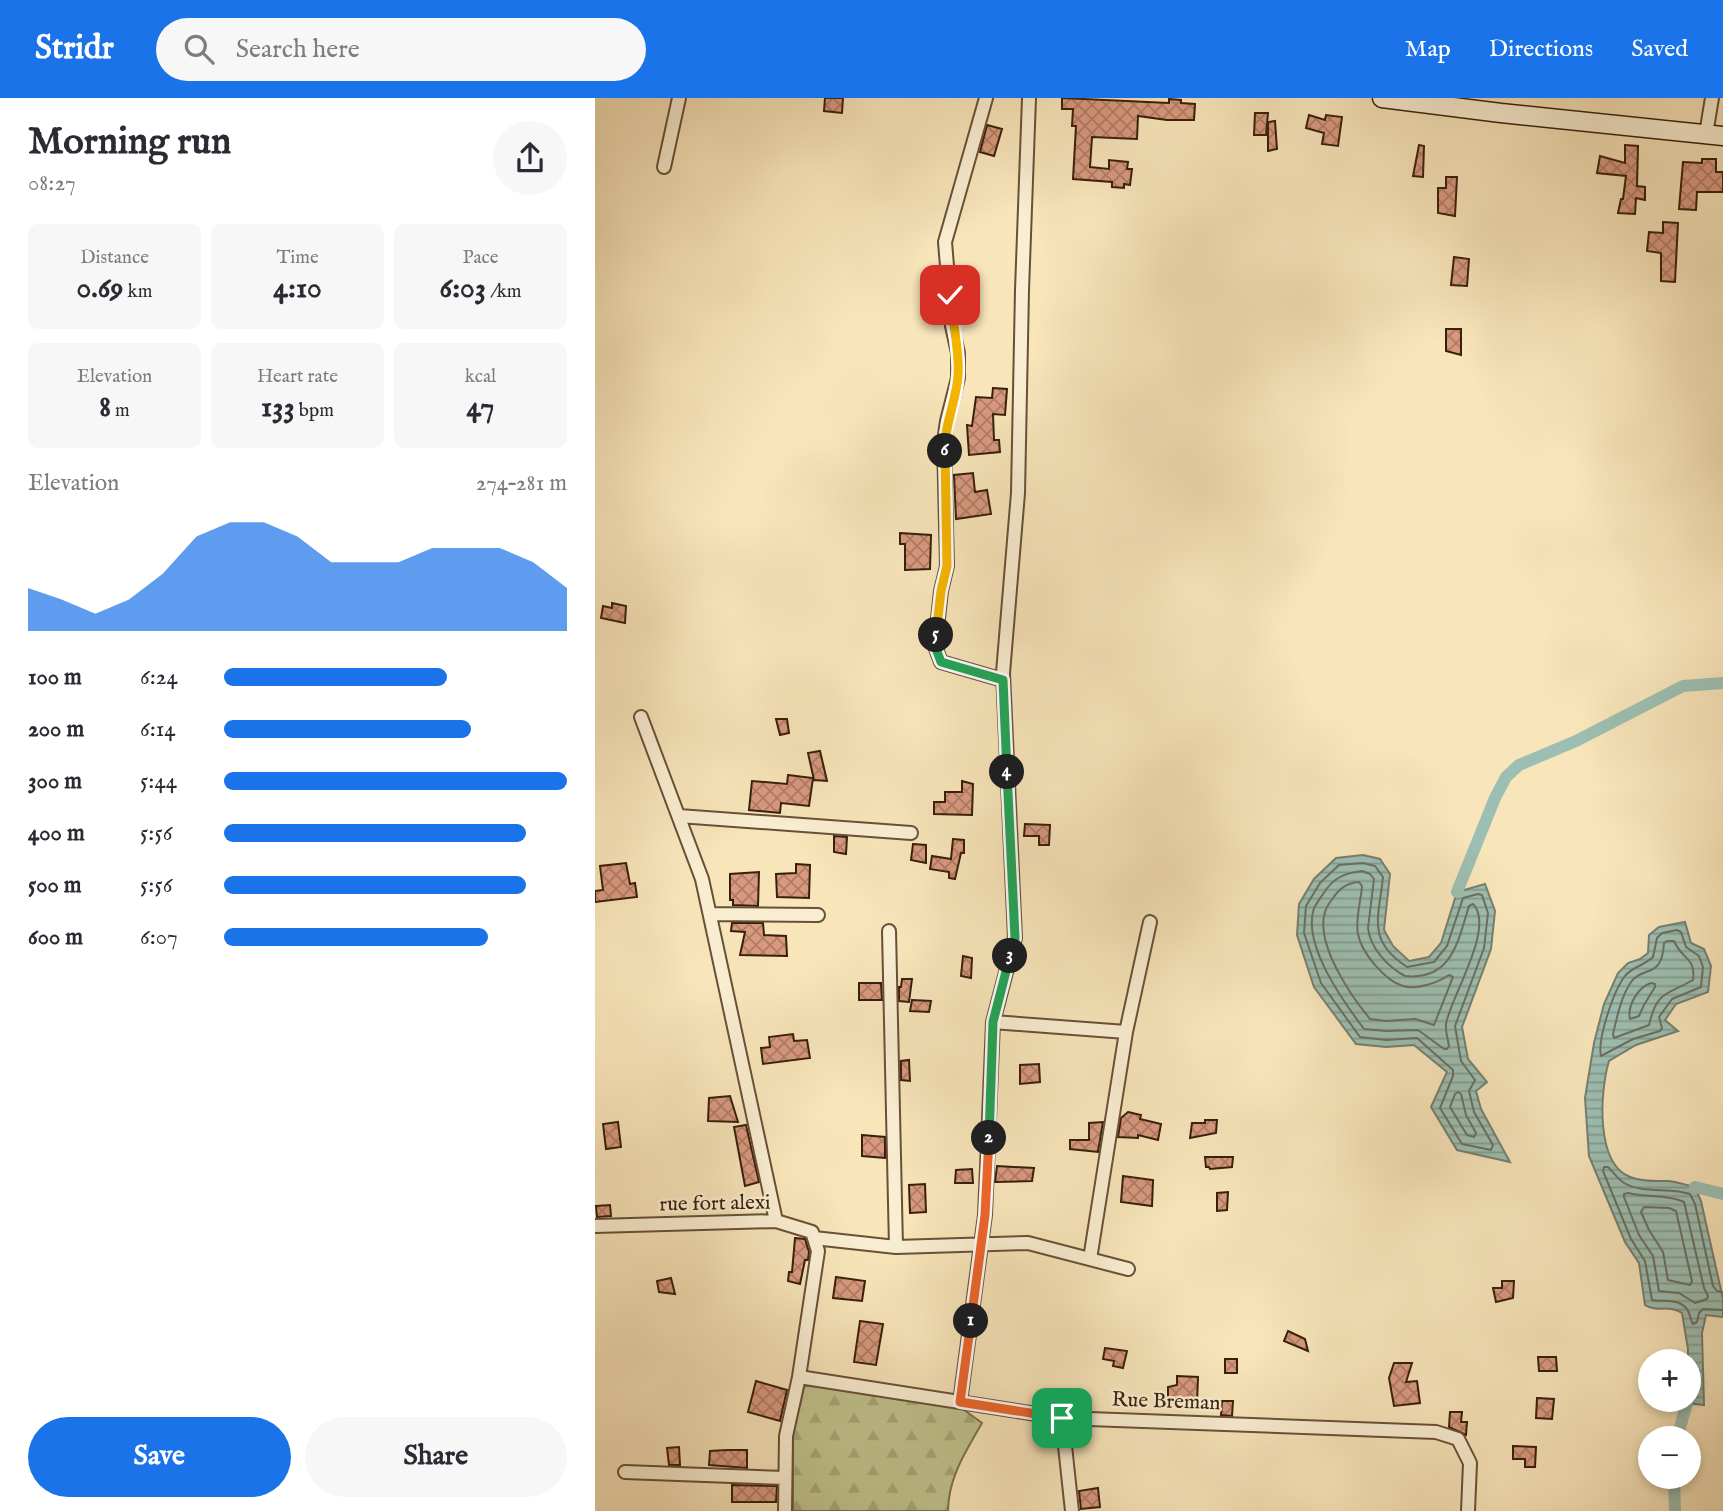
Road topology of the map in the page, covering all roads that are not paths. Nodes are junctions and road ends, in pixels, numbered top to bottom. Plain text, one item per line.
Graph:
1 (678, 98) edge
2 (986, 98) edge
3 (1029, 98) edge
4 (1386, 98) edge
5 (1712, 98) edge
6 (1715, 135) edge
7 (664, 167) dead end
8 (1003, 680) junction
9 (641, 717) dead end
10 (679, 816) junction
11 (911, 833) dead end
12 (710, 914) junction
13 (818, 915) dead end
14 (1150, 922) dead end
15 (889, 931) dead end
16 (993, 1022) junction
17 (1126, 1032) junction
18 (776, 1221) junction
19 (595, 1226) edge
20 (814, 1238) junction
21 (981, 1244) junction
22 (896, 1247) junction
23 (1090, 1259) junction
24 (1128, 1269) dead end
25 (799, 1377) junction
26 (960, 1402) junction
27 (1062, 1418) junction
28 (625, 1472) dead end
29 (785, 1478) junction
30 (785, 1511) edge
31 (1072, 1511) edge
32 (1468, 1511) edge

1 - 7 street
2 - 8 street
3 - 8 street
4 - 6 main road
5 - 6 street
8 - 16 street
9 - 10 street
10 - 11 street
10 - 12 street
12 - 13 street
12 - 18 street
14 - 17 street
15 - 22 street
16 - 17 street
16 - 21 street
17 - 23 street
18 - 19 street, rue fort alexi
18 - 20 street, rue fort alexi
20 - 22 street, rue fort alexi
20 - 25 street
21 - 22 street, rue fort alexi
21 - 23 street, rue fort alexi
21 - 26 street
23 - 24 street, rue fort alexi
25 - 26 street, Rue Breman
25 - 29 street
26 - 27 street, Rue Breman
27 - 31 street
27 - 32 street, Rue Breman
28 - 29 street
29 - 30 street

